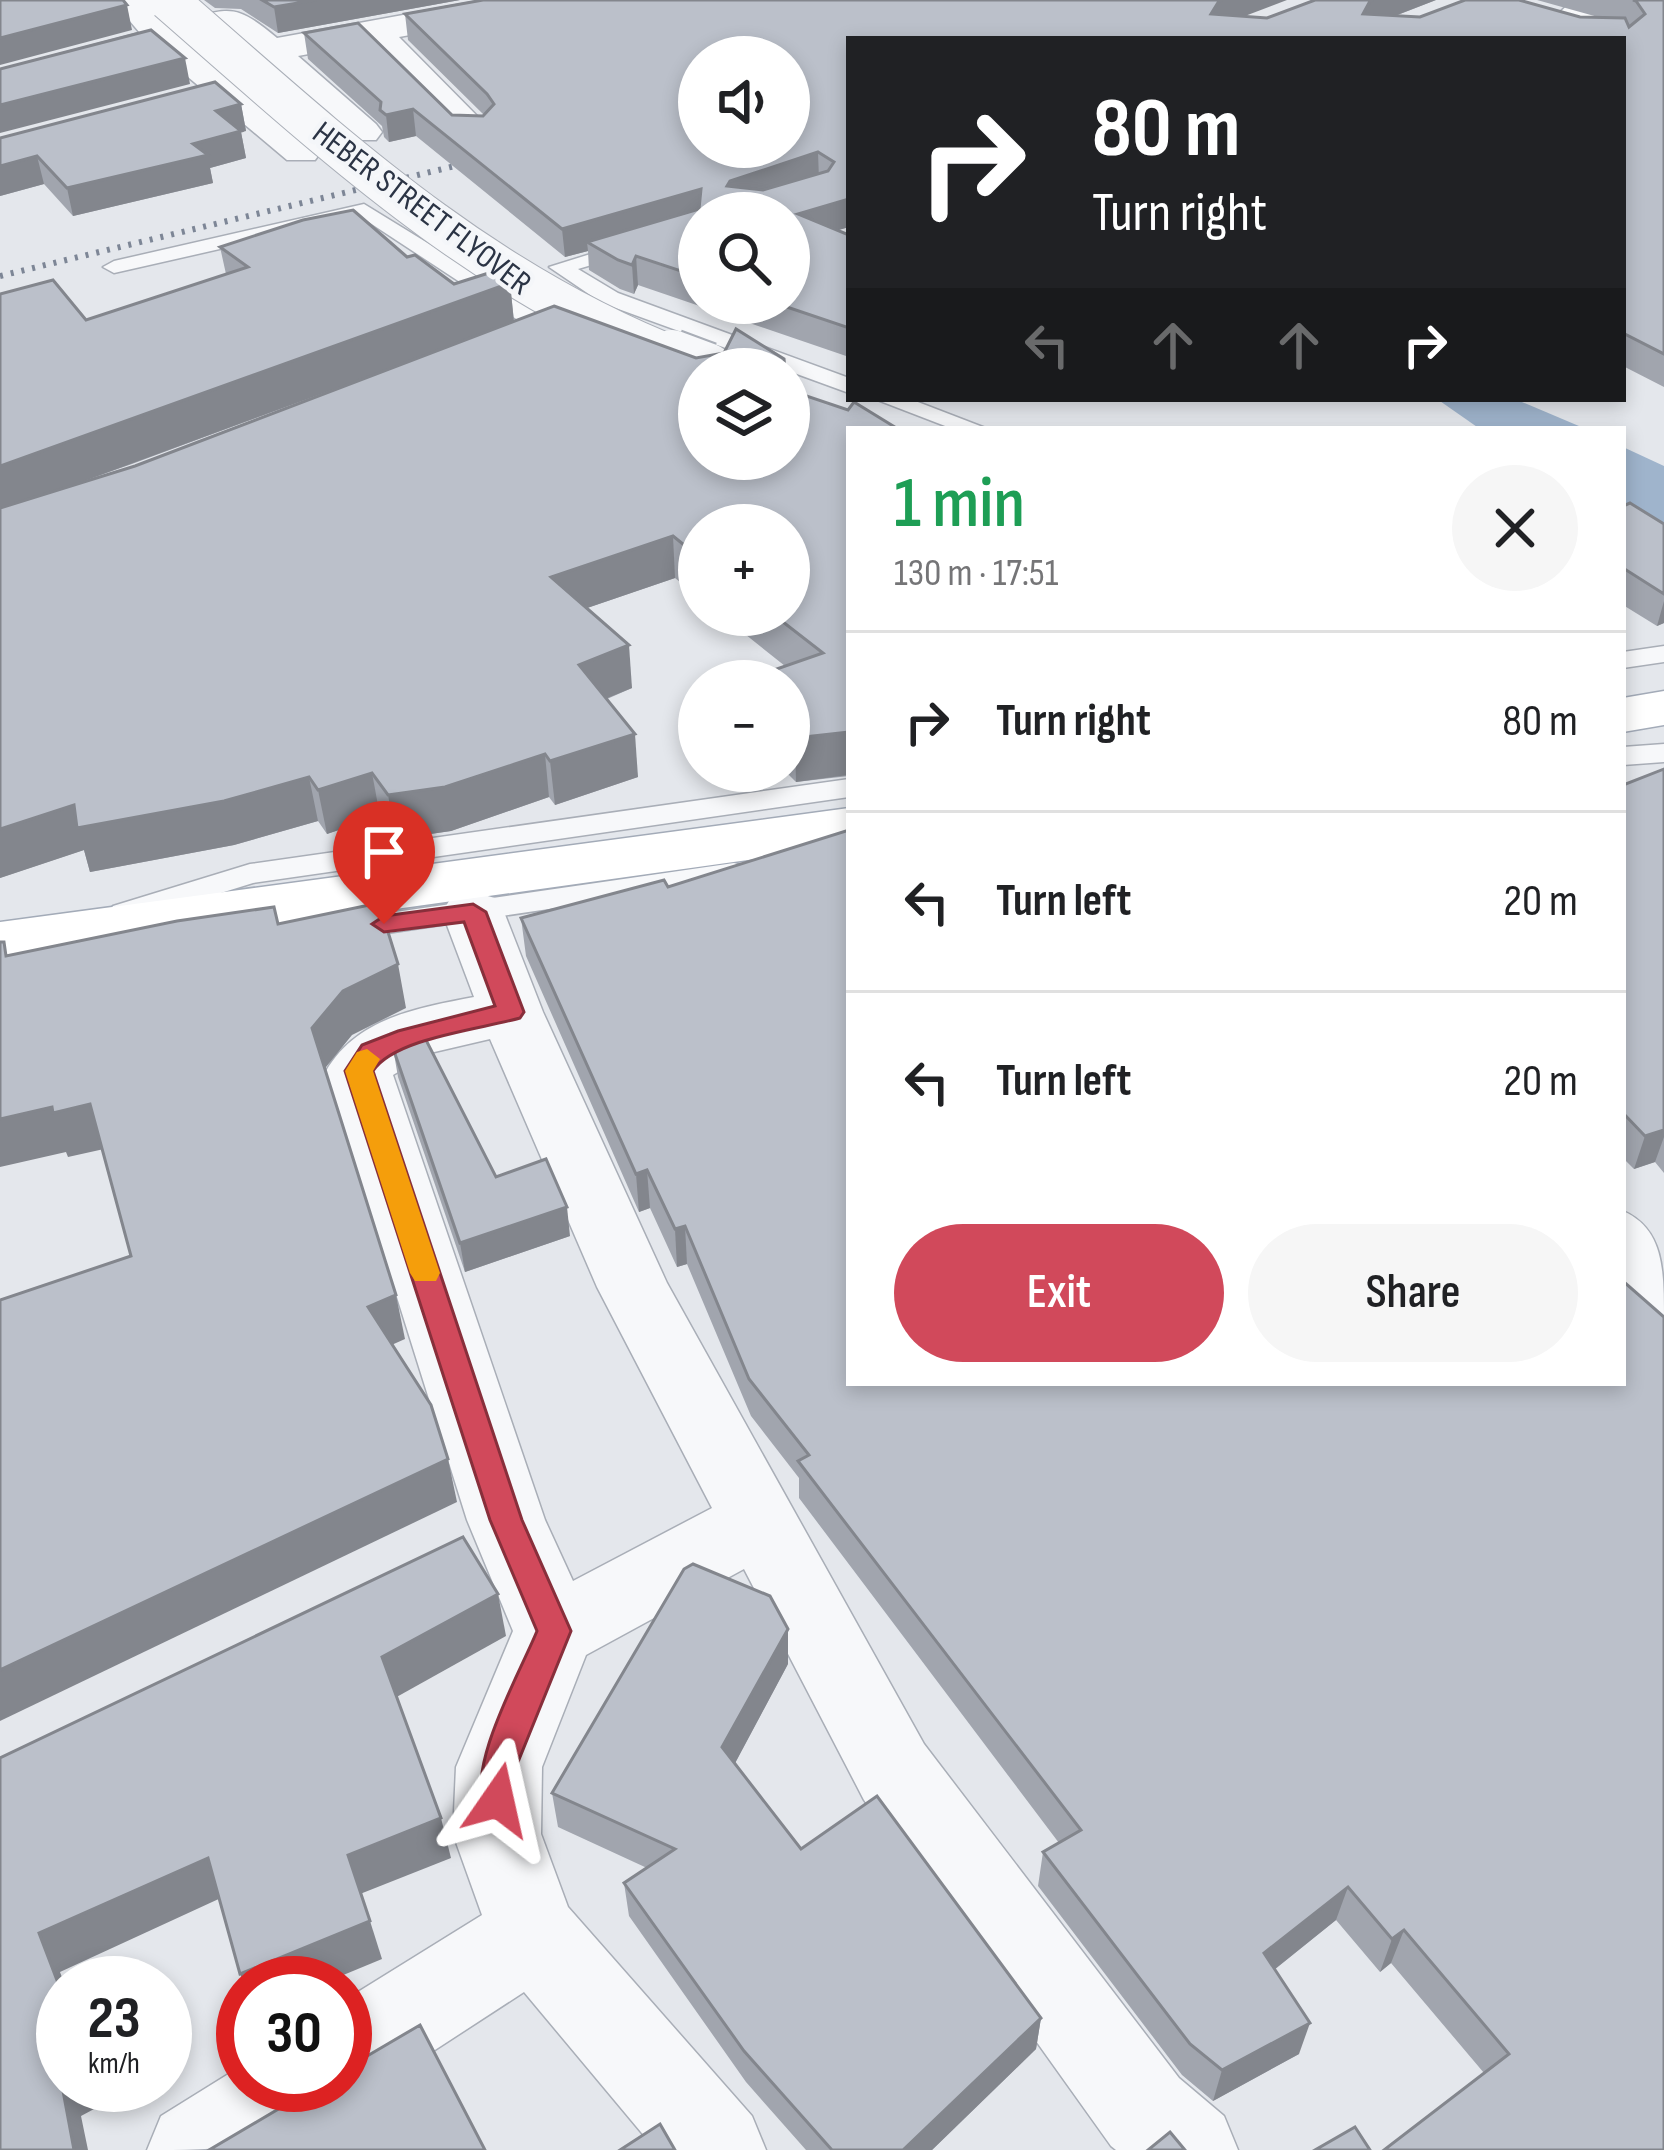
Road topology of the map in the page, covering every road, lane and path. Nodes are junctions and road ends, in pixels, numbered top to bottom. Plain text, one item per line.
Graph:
1 (130, 0) edge
2 (544, 0) edge
3 (222, 10) edge
4 (168, 20) edge
5 (370, 31) junction
6 (270, 50) junction
7 (0, 82) edge
8 (232, 90) junction
9 (187, 102) edge
10 (472, 131) edge
11 (362, 132) dead end
12 (301, 152) dead end
13 (678, 232) edge
14 (113, 267) dead end
15 (610, 298) junction
16 (547, 329) junction
17 (502, 346) edge
18 (678, 358) edge
19 (678, 377) edge
20 (846, 385) edge
21 (896, 402) edge
22 (810, 406) edge
23 (866, 426) edge
24 (967, 426) edge
25 (1664, 654) edge
26 (1626, 660) edge
27 (1664, 708) edge
28 (1626, 714) edge
29 (1664, 753) edge
30 (1626, 756) edge
31 (846, 788) edge
32 (846, 827) edge
33 (846, 856) edge
34 (473, 912) junction
35 (65, 932) junction
36 (318, 933) edge
37 (0, 943) edge
38 (511, 1012) junction
39 (1626, 1242) edge
40 (1664, 1292) edge
41 (759, 1522) junction
42 (554, 1631) junction
43 (532, 1934) junction
44 (372, 2037) edge
45 (255, 2112) edge
46 (195, 2150) edge
47 (718, 2150) edge
48 (1190, 2150) edge

1 - 4 street
2 - 5 street
3 - 4 street
3 - 6 street
4 - 7 street
4 - 8 street
4 - 18 street, HEBER STREET FLYOVER, bridge
5 - 6 street
5 - 10 street
6 - 11 street
8 - 9 street
8 - 12 street
13 - 15 lane
14 - 16 lane
15 - 16 lane
15 - 20 lane
16 - 17 street
16 - 19 lane
21 - 24 lane
22 - 23 street
25 - 26 lane
27 - 28 main road
29 - 30 lane
31 - 35 lane
32 - 35 main road
33 - 34 lane
34 - 36 lane
34 - 38 street
35 - 37 main road
38 - 41 street
38 - 42 street
39 - 40 street
41 - 42 street
41 - 48 street
42 - 43 street
43 - 44 street
43 - 47 street
45 - 46 street

